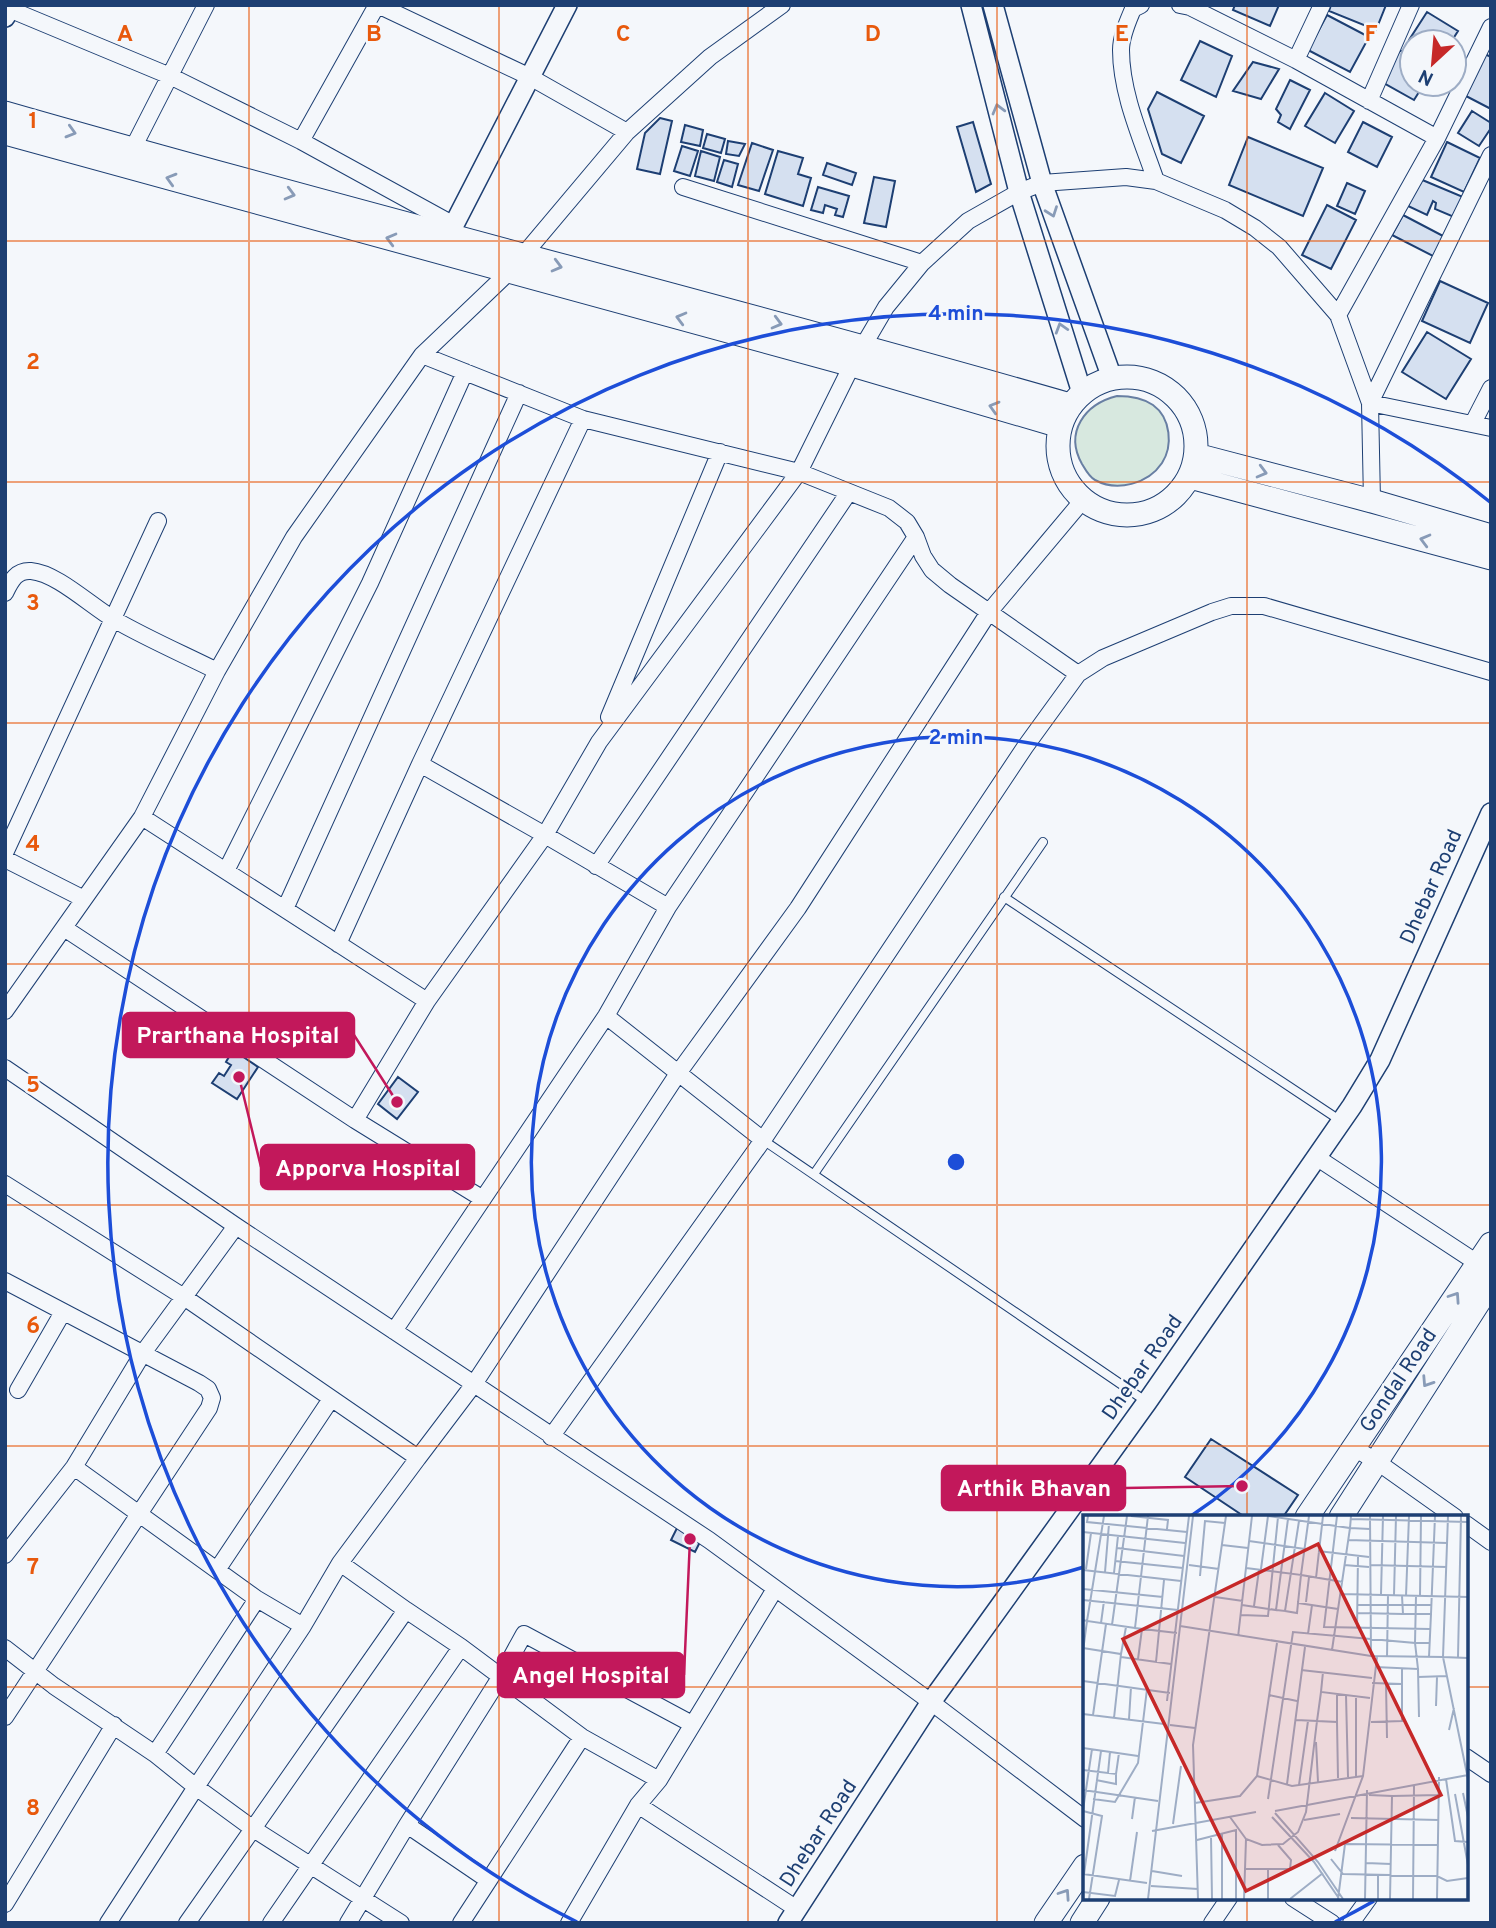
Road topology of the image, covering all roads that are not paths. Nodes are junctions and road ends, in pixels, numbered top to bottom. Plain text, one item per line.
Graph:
1 (206, 5) edge
2 (378, 5) edge
3 (567, 5) edge
4 (782, 5) edge
5 (971, 5) edge
6 (993, 5) edge
7 (1141, 5) edge
8 (1180, 5) edge
9 (1322, 5) edge
10 (1411, 5) edge
11 (8, 10) edge
12 (1491, 27) edge
13 (1296, 60) junction
14 (170, 76) junction
15 (530, 77) junction
16 (1369, 101) junction
17 (5, 113) edge
18 (5, 132) edge
19 (626, 132) junction
20 (1437, 138) junction
21 (301, 141) junction
22 (132, 150) junction
23 (1491, 155) edge
24 (1156, 181) junction
25 (1042, 183) junction
26 (683, 187) dead end
27 (1019, 192) junction
28 (447, 238) junction
29 (922, 263) junction
30 (516, 264) junction
31 (1338, 315) junction
32 (422, 355) junction
33 (857, 355) junction
34 (465, 372) junction
35 (1112, 378) junction
36 (1491, 388) edge
37 (519, 393) junction
38 (1370, 403) junction
39 (1070, 408) junction
40 (583, 419) junction
41 (1473, 423) junction
42 (1491, 428) edge
43 (720, 452) junction
44 (1193, 466) junction
45 (799, 472) junction
46 (849, 492) junction
47 (1083, 500) junction
48 (1372, 501) junction
49 (158, 521) dead end
50 (1491, 536) edge
51 (916, 537) junction
52 (1491, 558) edge
53 (5, 593) edge
54 (989, 612) junction
55 (114, 620) junction
56 (217, 671) junction
57 (1491, 672) edge
58 (1078, 674) junction
59 (599, 742) junction
60 (420, 764) junction
61 (1491, 813) edge
62 (142, 817) junction
63 (544, 835) junction
64 (1043, 842) dead end
65 (5, 853) edge
66 (5, 859) edge
67 (596, 866) junction
68 (226, 871) junction
69 (1004, 897) junction
70 (84, 899) junction
71 (668, 907) junction
72 (285, 909) junction
73 (64, 928) junction
74 (338, 944) junction
75 (12, 988) edge
76 (427, 1001) junction
77 (5, 1011) edge
78 (606, 1016) junction
79 (9, 1070) edge
80 (679, 1072) junction
81 (5, 1087) edge
82 (355, 1120) junction
83 (1341, 1121) junction
84 (764, 1140) junction
85 (1316, 1157) junction
86 (814, 1174) junction
87 (5, 1184) edge
88 (483, 1199) junction
89 (236, 1226) junction
90 (1491, 1244) edge
91 (1484, 1268) edge
92 (9, 1283) edge
93 (1491, 1283) edge
94 (184, 1297) junction
95 (5, 1300) edge
96 (63, 1312) junction
97 (394, 1331) junction
98 (142, 1353) junction
99 (474, 1384) junction
100 (19, 1390) dead end
101 (331, 1399) junction
102 (1147, 1402) junction
103 (551, 1437) junction
104 (1354, 1448) junction
105 (418, 1458) junction
106 (1376, 1461) junction
107 (74, 1467) junction
108 (139, 1513) junction
109 (1308, 1515) edge
110 (1342, 1515) edge
111 (1452, 1515) edge
112 (1468, 1525) edge
113 (1491, 1542) edge
114 (7, 1550) edge
115 (340, 1563) junction
116 (217, 1570) junction
117 (775, 1589) junction
118 (257, 1599) junction
119 (406, 1610) junction
120 (303, 1626) junction
121 (461, 1647) junction
122 (5, 1648) edge
123 (36, 1672) junction
124 (501, 1676) junction
125 (931, 1702) junction
126 (5, 1717) edge
127 (692, 1724) junction
128 (114, 1725) junction
129 (582, 1737) junction
130 (155, 1754) junction
131 (1468, 1759) edge
132 (1491, 1774) edge
133 (659, 1780) junction
134 (196, 1787) junction
135 (638, 1805) junction
136 (1083, 1817) edge
137 (407, 1825) junction
138 (252, 1828) junction
139 (312, 1866) junction
140 (1083, 1869) edge
141 (488, 1880) junction
142 (11, 1882) edge
143 (364, 1898) junction
144 (1097, 1900) edge
145 (1228, 1900) edge
146 (1296, 1900) edge
147 (1367, 1900) edge
148 (5, 1904) edge
149 (792, 1916) edge
150 (108, 1923) edge
151 (187, 1923) edge
152 (271, 1923) edge
153 (348, 1923) edge
154 (401, 1923) edge
155 (461, 1923) edge
156 (569, 1923) edge
157 (1046, 1923) edge
158 (1082, 1923) edge
159 (1212, 1923) edge
160 (1332, 1923) edge
161 (1351, 1923) edge

1 - 14 street
2 - 15 street
2 - 21 street
3 - 15 street
4 - 19 street
27 -> 5 street
6 - 25 street
7 - 24 street
8 - 13 street
9 - 13 street
10 - 16 street
11 - 14 street
12 - 20 street
13 - 16 street
14 - 21 street
14 - 22 street
15 - 19 street
15 - 28 street
16 - 20 street
17 -> 22 main road
28 -> 18 main road
19 - 30 street
20 - 31 street
21 - 28 street
22 -> 28 main road
23 - 38 street
24 - 25 street
24 - 31 street
25 - 27 street
25 -> 35 street
26 - 29 street
27 - 29 street
39 -> 27 street
28 - 30 main road
29 - 33 street
30 - 32 street
30 - 33 main road
31 - 38 street
32 - 34 street
32 - 56 street
33 - 39 main road
33 - 45 street
34 - 37 street
34 - 68 street
35 - 39 main road
35 - 44 main road
36 - 41 street
37 - 40 street
37 - 72 street
38 - 41 street
38 - 48 street
39 - 47 main road
40 - 43 street
40 - 60 street
41 - 42 street
43 - 45 street
43 - 59 street
44 - 47 main road
44 -> 48 main road
52 -> 44 main road
45 - 46 street
45 - 59 street
46 - 51 street
46 - 67 street
47 - 54 street
48 - 50 main road
49 - 55 street
51 - 54 street
51 - 71 street
53 - 55 street
54 - 58 street
54 - 80 street
55 - 56 street
55 - 65 street
56 - 62 street
57 - 58 street
58 - 84 street
59 - 63 street
60 - 63 street
60 - 74 street
61 - 83 street, Dhebar Road
62 - 68 street
62 - 70 street
63 - 67 street
63 - 76 street
64 - 69 lane
66 - 70 street
67 - 71 street
68 - 72 street
69 - 83 lane
69 - 86 lane
70 - 73 street
71 - 78 street
72 - 74 street
73 - 75 street
73 - 82 street
74 - 76 street
75 - 77 street
76 - 82 street
78 - 80 street
78 - 88 street
79 - 81 street
79 - 89 street
80 - 84 street
80 - 99 street
82 - 88 street
83 - 85 street, Dhebar Road
84 - 86 lane
84 - 103 street
85 - 91 street
85 - 102 street, Dhebar Road
86 - 102 lane
87 - 94 street
88 - 97 street
89 - 94 street
89 - 97 street
90 - 91 main road, Gondal Road
104 -> 91 main road, Gondal Road
92 - 95 street
92 - 96 street
93 -> 106 main road, Gondal Road
94 - 98 street
94 - 101 street
96 - 98 street
96 - 100 street
97 - 99 street
98 - 107 street
98 - 108 street
99 - 103 street
99 - 105 street
101 - 105 street
101 - 116 street
102 - 125 street, Dhebar Road
103 - 117 street
104 - 106 street
104 - 109 main road, Gondal Road
105 - 115 street
106 - 110 main road, Gondal Road
106 - 111 street
107 - 108 street
107 - 114 street
108 - 116 street
108 - 123 street
112 - 113 street
115 - 119 street
115 - 120 street
116 - 118 street
117 - 125 street
117 - 127 street
118 - 120 street
118 - 130 street
119 - 121 street
119 - 138 street
120 - 134 street
121 - 124 street
121 - 139 street
122 - 123 street
123 - 126 street
123 - 128 street
124 - 127 street
124 - 129 street
124 - 137 street
125 - 136 street
125 - 149 street, Dhebar Road
127 - 133 street
128 - 130 street
128 - 142 street
129 - 133 street
129 - 141 street
130 - 134 street
131 - 132 street
133 - 135 street
134 - 138 street
134 - 150 street
135 - 149 street
135 - 156 street
137 - 141 street
137 - 143 street
138 - 139 street
138 - 151 street
139 - 143 street
139 - 152 street
157 -> 140 main road
141 - 155 street
142 - 148 street
143 - 153 street
143 - 154 street
144 - 158 main road
145 - 159 street
146 - 160 street
147 - 161 street

